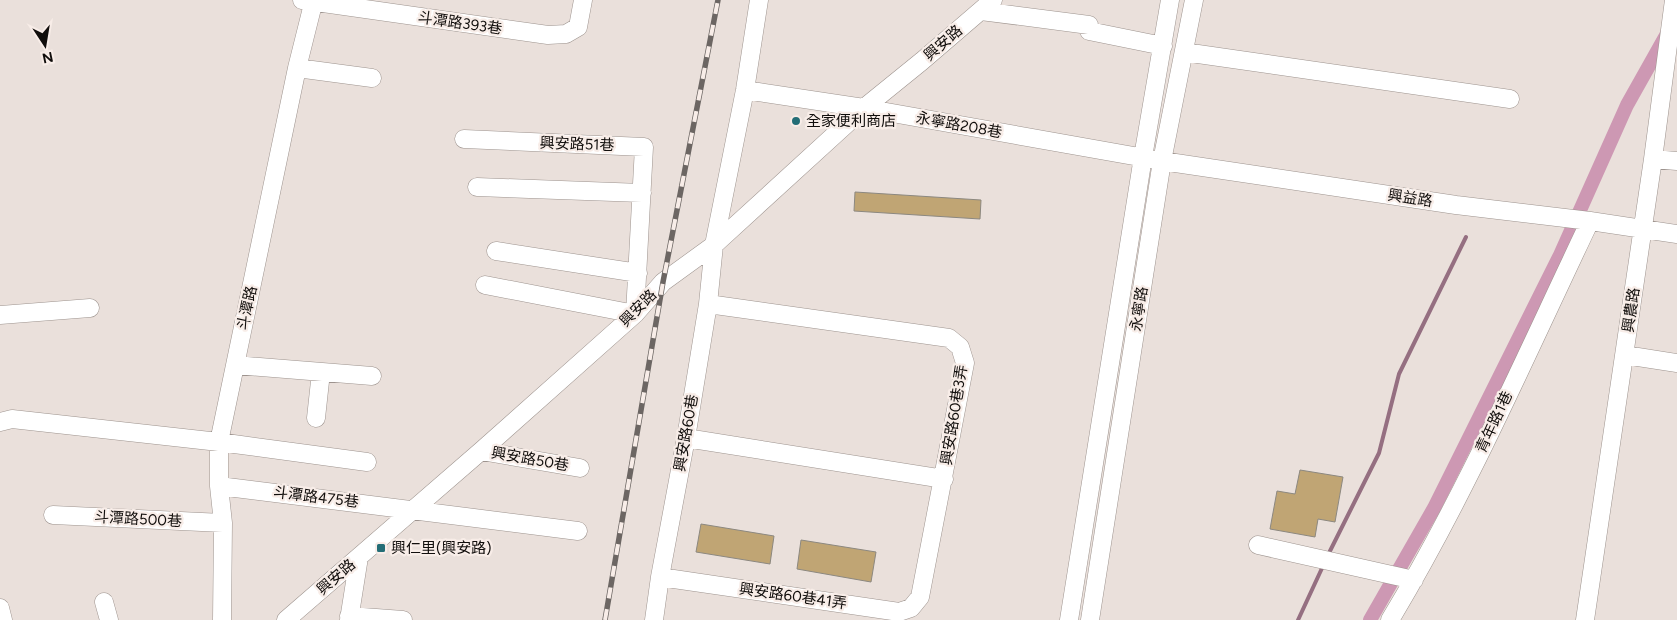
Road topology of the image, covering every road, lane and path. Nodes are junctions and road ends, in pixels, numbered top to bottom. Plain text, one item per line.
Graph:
1 (583, 0) edge
2 (759, 0) edge
3 (1170, 0) edge
4 (1194, 0) edge
5 (1674, 0) edge
6 (309, 1) edge
7 (987, 5) edge
8 (1162, 46) junction
9 (1184, 52) junction
10 (297, 68) junction
11 (372, 78) dead end
12 (745, 90) junction
13 (1510, 99) dead end
14 (864, 108) junction
15 (464, 139) dead end
16 (1143, 157) junction
17 (1653, 159) junction
18 (1162, 161) junction
19 (1677, 161) edge
20 (478, 187) dead end
21 (642, 193) junction
22 (1590, 221) junction
23 (1642, 229) junction
24 (1677, 234) edge
25 (714, 245) junction
26 (496, 251) dead end
27 (638, 273) junction
28 (485, 285) dead end
29 (708, 304) junction
30 (90, 308) dead end
31 (635, 314) junction
32 (0, 315) edge
33 (1624, 355) junction
34 (1677, 363) edge
35 (235, 365) junction
36 (321, 372) junction
37 (372, 376) dead end
38 (316, 418) dead end
39 (0, 422) edge
40 (686, 438) junction
41 (219, 442) junction
42 (481, 451) junction
43 (367, 462) dead end
44 (580, 468) dead end
45 (944, 479) junction
46 (219, 486) junction
47 (413, 509) junction
48 (53, 515) dead end
49 (223, 523) junction
50 (578, 531) dead end
51 (1258, 545) dead end
52 (360, 557) junction
53 (660, 577) junction
54 (1414, 580) junction
55 (104, 602) dead end
56 (0, 608) edge
57 (349, 618) edge
58 (4, 620) edge
59 (109, 620) edge
60 (222, 620) edge
61 (286, 620) edge
62 (403, 620) edge
63 (654, 620) edge
64 (1069, 620) edge
65 (1090, 620) edge
66 (1390, 620) edge
67 (1585, 620) edge

1 - 6 street, 斗潭路393巷
2 - 12 street, 興安路60巷
3 - 8 street, 永寧路
4 - 9 street, 永寧路
5 - 17 street, 興農路
6 - 10 street, 斗潭路
7 - 8 street
7 - 14 street, 興安路
8 - 16 street, 永寧路
9 - 13 street
9 - 18 street, 永寧路
10 - 11 street
10 - 35 street, 斗潭路
12 - 14 street, 永寧路208巷
12 - 25 street, 興安路60巷
14 - 16 street, 永寧路208巷
14 - 25 street, 興安路
15 - 21 street, 興安路51巷
16 - 18 street, 興益路
16 - 64 street, 永寧路
17 - 19 street
17 - 23 street, 興農路
18 - 22 street, 興益路
18 - 65 street, 永寧路
20 - 21 street
21 - 27 street, 興安路51巷
22 - 23 street, 興益路
22 - 54 street, 青年路1巷
23 - 24 street, 興益路
23 - 33 street, 興農路
25 - 29 street, 興安路60巷
25 - 31 street, 興安路
26 - 27 street
27 - 31 street, 興安路51巷
28 - 31 street
29 - 40 street, 興安路60巷
29 - 45 street, 興安路60巷3弄
30 - 32 street
31 - 42 street, 興安路
33 - 34 street
33 - 67 street, 興農路
35 - 36 street
35 - 41 street, 斗潭路
36 - 37 street
36 - 38 street
39 - 41 street
40 - 45 street, 興安路60巷3弄
40 - 53 street, 興安路60巷
41 - 43 street
41 - 46 street, 斗潭路
42 - 44 street, 興安路50巷
42 - 47 street, 興安路
45 - 53 street, 興安路60巷41弄
46 - 47 street, 斗潭路475巷
46 - 49 street, 斗潭路
47 - 50 street, 斗潭路475巷
47 - 52 street, 興安路
48 - 49 street, 斗潭路500巷
49 - 60 street, 斗潭路
51 - 54 street
52 - 57 street
52 - 61 street, 興安路
53 - 63 street, 興安路60巷
54 - 66 street, 青年路1巷
55 - 59 street
56 - 58 street
57 - 62 street

